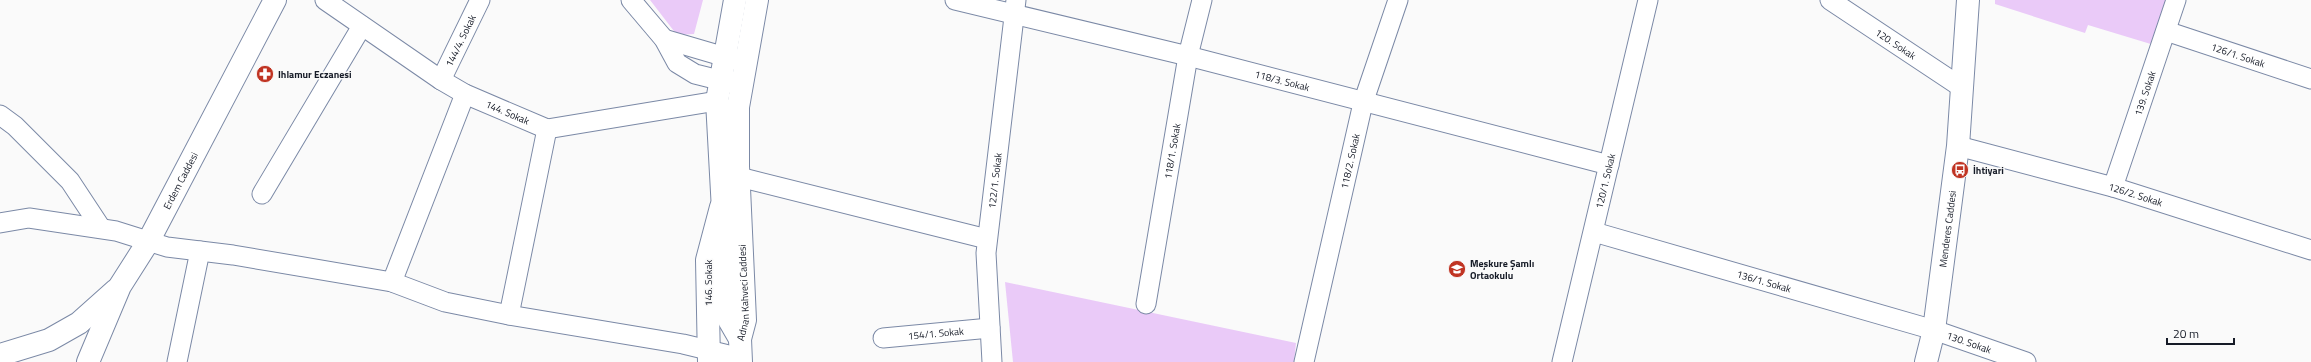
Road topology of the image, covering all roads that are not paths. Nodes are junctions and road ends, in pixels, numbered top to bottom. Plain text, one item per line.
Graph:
1 (275, 0) edge
2 (325, 0) edge
3 (480, 0) edge
4 (631, 0) edge
5 (735, 0) edge
6 (757, 0) edge
7 (955, 0) edge
8 (1202, 0) edge
9 (1398, 0) edge
10 (1648, 0) edge
11 (1830, 0) edge
12 (1968, 0) edge
13 (2176, 0) edge
14 (1015, 7) edge
15 (362, 26) junction
16 (2166, 31) junction
17 (664, 39) junction
18 (1188, 56) junction
19 (725, 57) junction
20 (746, 63) junction
21 (2311, 79) edge
22 (441, 80) junction
23 (742, 86) junction
24 (1961, 87) junction
25 (719, 91) junction
26 (465, 94) junction
27 (1363, 103) junction
28 (0, 115) edge
29 (547, 129) junction
30 (1958, 146) junction
31 (1609, 165) junction
32 (739, 177) junction
33 (2113, 187) junction
34 (262, 194) dead end
35 (722, 207) junction
36 (0, 224) edge
37 (101, 228) junction
38 (1594, 232) junction
39 (987, 239) junction
40 (148, 242) junction
41 (2311, 250) edge
42 (200, 251) junction
43 (392, 282) junction
44 (120, 286) junction
45 (1146, 304) dead end
46 (509, 315) junction
47 (990, 328) junction
48 (1934, 330) junction
49 (883, 338) dead end
50 (741, 353) edge
51 (0, 355) edge
52 (709, 357) edge
53 (88, 362) edge
54 (177, 362) edge
55 (992, 362) edge
56 (1304, 362) edge
57 (1562, 362) edge
58 (1926, 362) edge
59 (2026, 362) edge

1 - 40 main road, Erdem Caddesi
2 - 15 street, 144. Sokak
3 - 22 street, 144/4. Sokak
4 - 17 street
5 - 19 main road, Adnan Kahveci Caddesi
6 - 20 main road, Adnan Kahveci Caddesi
7 - 14 street, 118/3. Sokak
8 - 18 street, 118/1. Sokak
9 - 27 street, 118/2. Sokak
10 - 31 street, 120/1. Sokak
11 - 24 street, 120. Sokak
12 - 24 main road, Menderes Caddesi
13 - 16 street, 139. Sokak
14 - 18 street, 118/3. Sokak
14 - 39 street, 122/1. Sokak
15 - 22 street, 144. Sokak
15 - 34 street
16 - 21 street, 126/1. Sokak
16 - 33 street, 139. Sokak
17 - 19 street
17 - 25 street
18 - 27 street, 118/3. Sokak
18 - 45 street, 118/1. Sokak
19 - 20 street
19 - 25 main road, Adnan Kahveci Caddesi
20 - 23 main road, Adnan Kahveci Caddesi
22 - 26 street, 144. Sokak
23 - 25 street
23 - 32 main road, Adnan Kahveci Caddesi
24 - 30 main road, Menderes Caddesi
25 - 29 street
25 - 35 main road, Adnan Kahveci Caddesi
26 - 29 street, 144. Sokak
26 - 43 street
27 - 31 street, 118/3. Sokak
27 - 56 street, 118/2. Sokak
28 - 37 street
29 - 46 street
30 - 33 street, 126/2. Sokak
30 - 48 main road, Menderes Caddesi
31 - 38 street, 120/1. Sokak
32 - 39 street
32 - 50 main road, Adnan Kahveci Caddesi
33 - 41 street, 126/2. Sokak
35 - 50 main road, Adnan Kahveci Caddesi
35 - 52 main road, 146. Sokak
36 - 37 street
37 - 40 street
38 - 48 street, 136/1. Sokak
38 - 57 street, 120/1. Sokak
39 - 47 street, 122/1. Sokak
40 - 42 street
40 - 44 main road, Erdem Caddesi
42 - 43 street
42 - 54 street
43 - 46 street
44 - 51 main road
44 - 53 main road, Erdem Caddesi
46 - 52 street
47 - 49 street, 154/1. Sokak
47 - 55 street, 122/1. Sokak
48 - 58 main road, Menderes Caddesi
48 - 59 street, 130. Sokak
50 - 52 street

